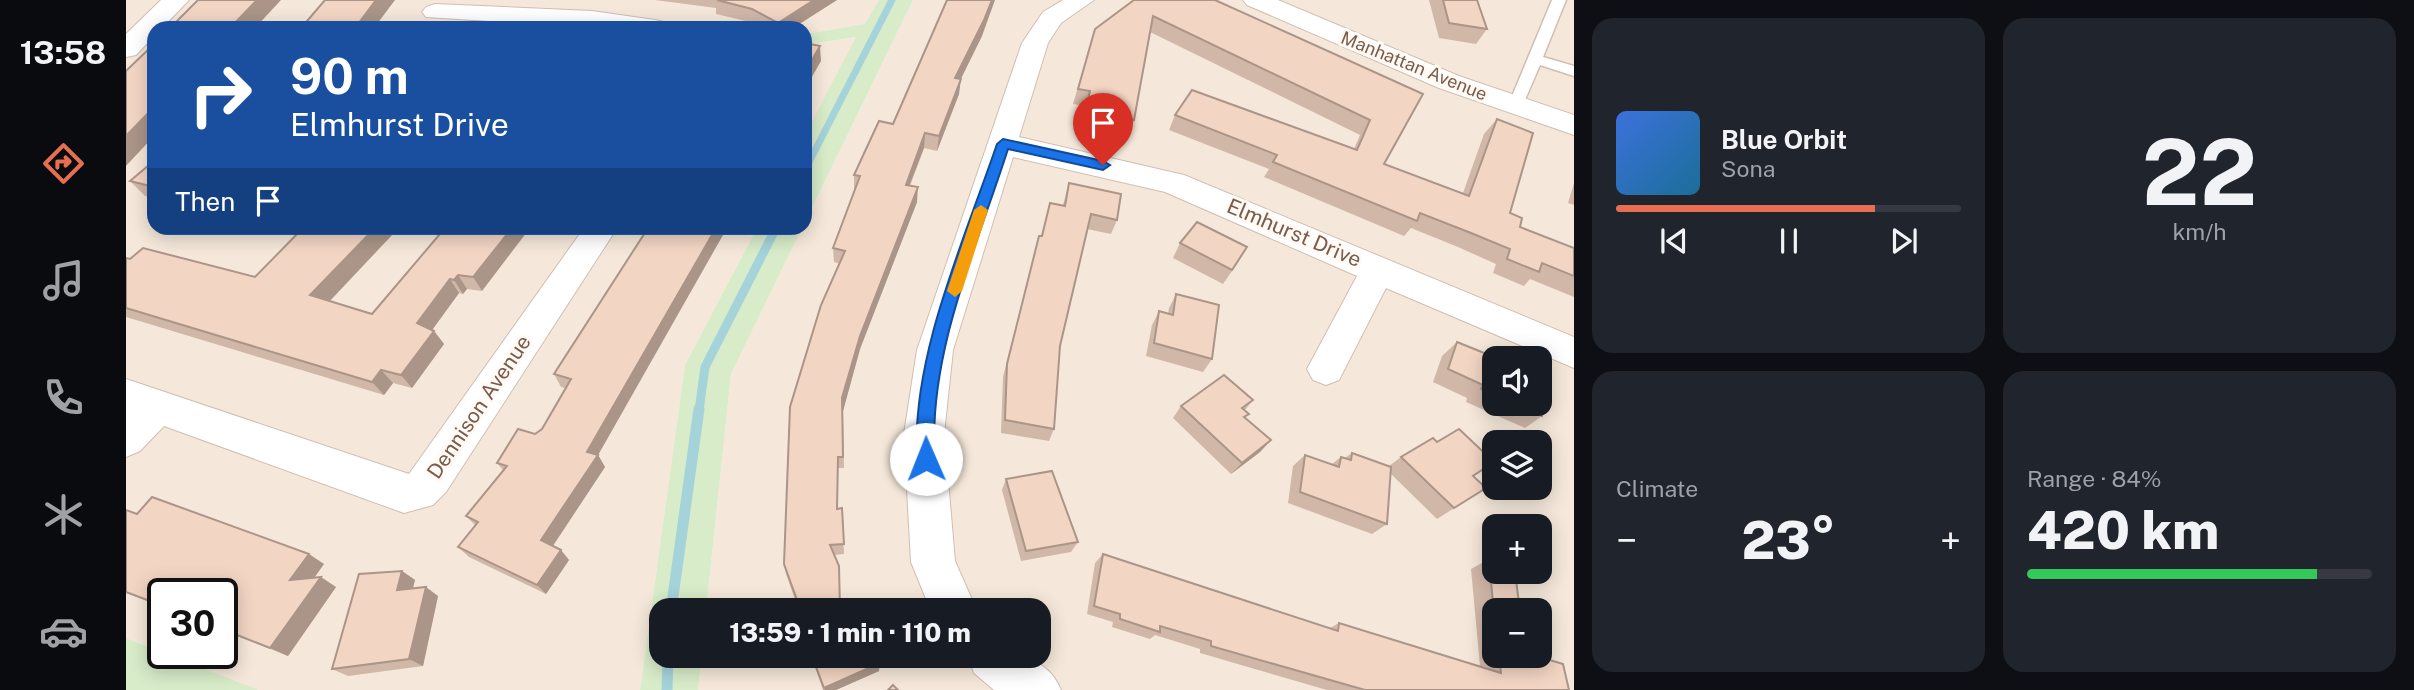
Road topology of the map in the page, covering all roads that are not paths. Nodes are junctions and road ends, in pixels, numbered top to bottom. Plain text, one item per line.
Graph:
1 (176, 0) edge
2 (1081, 0) edge
3 (1256, 0) edge
4 (1559, 0) edge
5 (434, 13) edge
6 (155, 21) edge
7 (606, 21) edge
8 (147, 28) edge
9 (126, 49) edge
10 (1535, 59) junction
11 (1574, 71) edge
12 (1516, 106) junction
13 (1574, 125) edge
14 (1003, 144) junction
15 (596, 235) edge
16 (1378, 269) junction
17 (1574, 353) edge
18 (1326, 369) dead end
19 (142, 401) edge
20 (126, 439) edge
21 (947, 595) edge
22 (1005, 668) edge
23 (1037, 690) edge

1 - 6 street
2 - 14 street
3 - 12 street, Manhattan Avenue
4 - 10 lane
5 - 7 street
8 - 9 street
10 - 11 lane
10 - 12 lane
12 - 13 street, Manhattan Avenue
14 - 16 street, Elmhurst Drive
14 - 21 street
15 - 19 street, Dennison Avenue
16 - 17 street, Elmhurst Drive
16 - 18 street
19 - 20 street, Dennison Avenue
22 - 23 street

